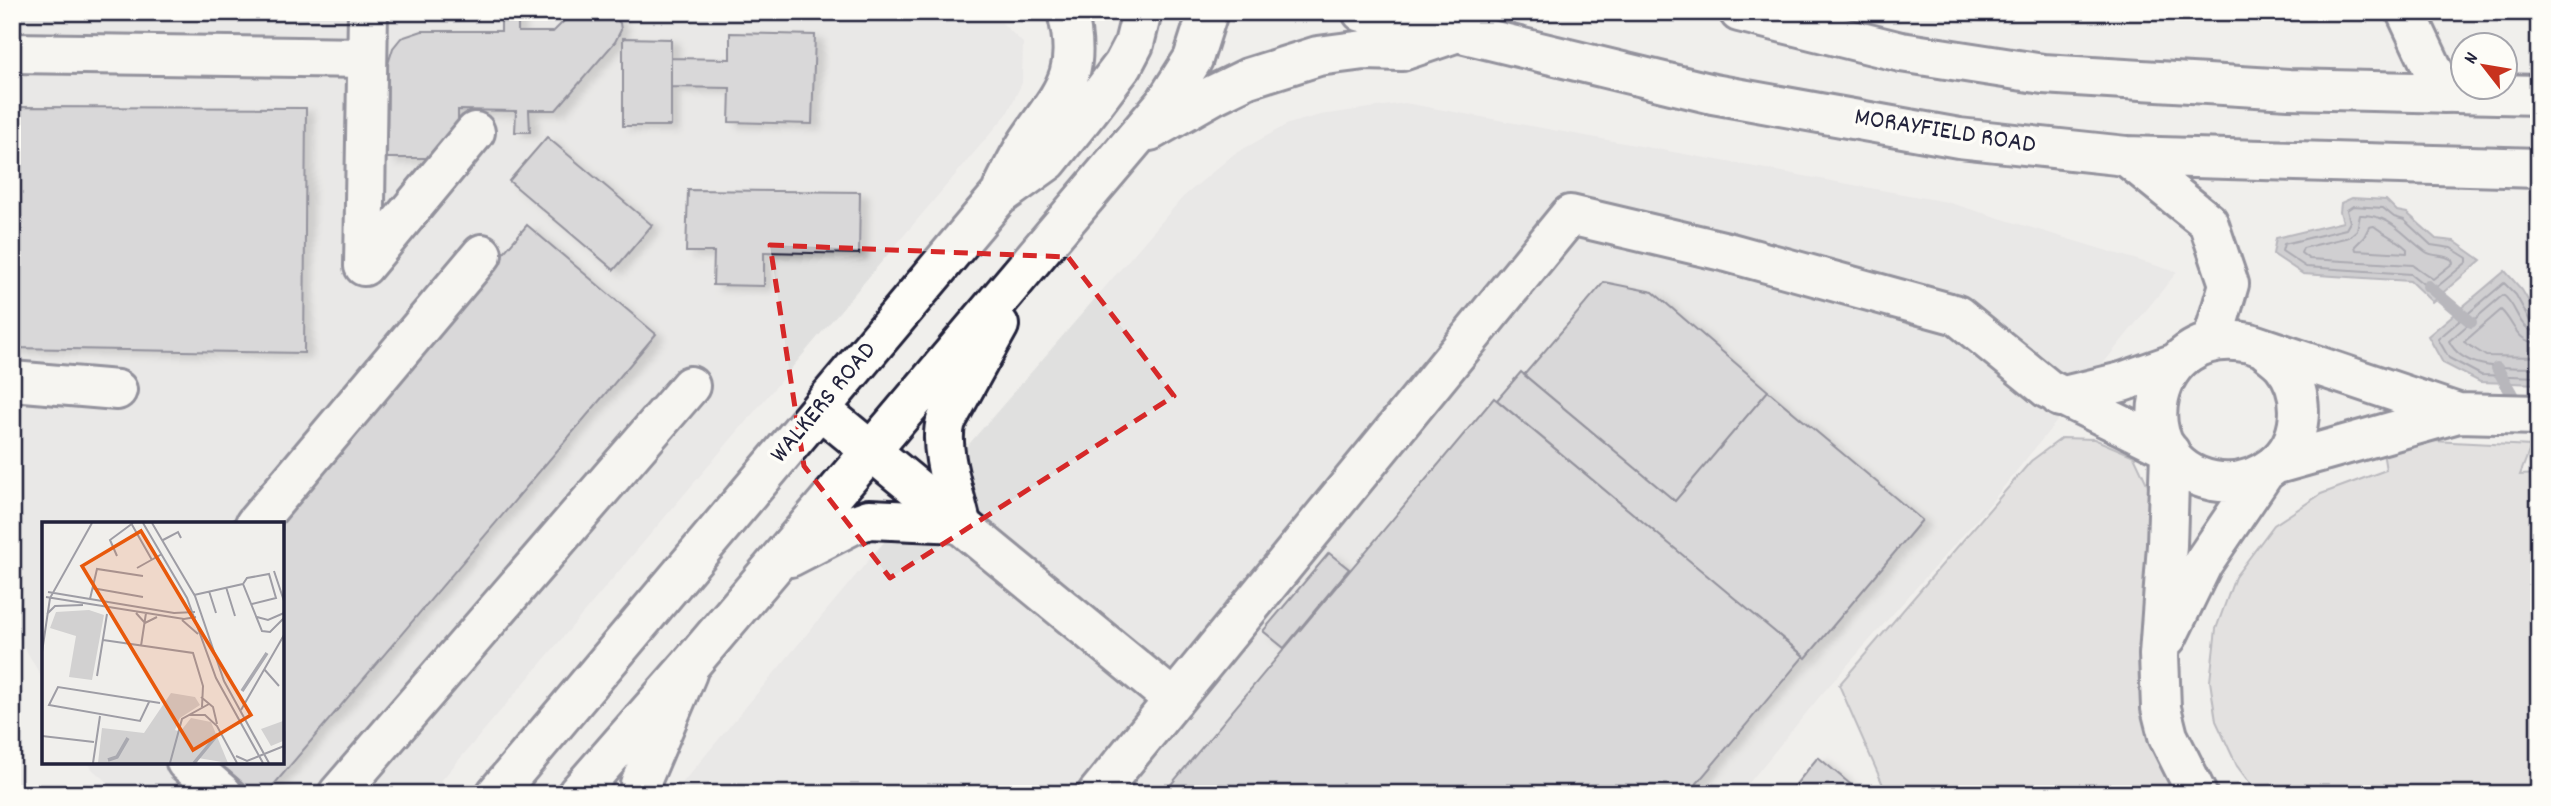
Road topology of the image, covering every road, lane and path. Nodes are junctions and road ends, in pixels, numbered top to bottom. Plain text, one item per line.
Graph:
1 (368, 12) edge
2 (1067, 12) edge
3 (1142, 12) edge
4 (1208, 12) edge
5 (1362, 12) edge
6 (1739, 12) edge
7 (2406, 12) edge
8 (1457, 32) junction
9 (12, 53) edge
10 (367, 58) junction
11 (2444, 93) junction
12 (2539, 95) edge
13 (475, 132) dead end
14 (1133, 141) junction
15 (2126, 156) junction
16 (2539, 168) edge
17 (998, 197) junction
18 (1040, 253) junction
19 (482, 254) dead end
20 (2212, 342) junction
21 (2267, 351) junction
22 (2176, 363) junction
23 (12, 381) edge
24 (690, 386) dead end
25 (117, 390) dead end
26 (2060, 397) junction
27 (820, 409) junction
28 (2458, 413) junction
29 (2539, 415) edge
30 (872, 450) junction
31 (2168, 450) junction
32 (2270, 469) junction
33 (257, 522) edge
34 (961, 523) junction
35 (775, 565) junction
36 (2158, 655) junction
37 (690, 665) junction
38 (1174, 700) junction
39 (188, 764) edge
40 (223, 794) edge
41 (338, 794) edge
42 (496, 794) edge
43 (577, 794) edge
44 (640, 794) edge
45 (1097, 794) edge
46 (2197, 794) edge

1 - 10 main road
2 - 17 main road
3 - 17 main road, WALKERS ROAD
4 - 14 main road
5 - 8 main road, MORAYFIELD ROAD
6 - 11 main road
7 - 11 main road
8 - 14 main road
8 - 15 main road, MORAYFIELD ROAD
9 - 10 main road
10 - 13 main road
11 - 12 main road
14 - 18 main road
15 - 16 main road, MORAYFIELD ROAD
15 - 20 main road
17 - 27 main road, WALKERS ROAD
18 - 30 main road
18 - 34 main road
19 - 33 main road
20 - 21 main road
20 - 22 main road
21 - 28 main road
21 - 32 main road
22 - 26 main road
22 - 31 main road
23 - 25 main road
24 - 41 main road
26 - 31 main road
26 - 38 main road
27 - 30 main road
27 - 42 main road, WALKERS ROAD
28 - 29 main road
28 - 32 main road
30 - 34 main road
30 - 35 main road
31 - 32 main road
31 - 36 main road
32 - 36 main road
34 - 35 main road
34 - 38 main road
35 - 37 main road
36 - 46 main road
37 - 43 main road
37 - 44 main road
38 - 45 main road
39 - 40 main road

